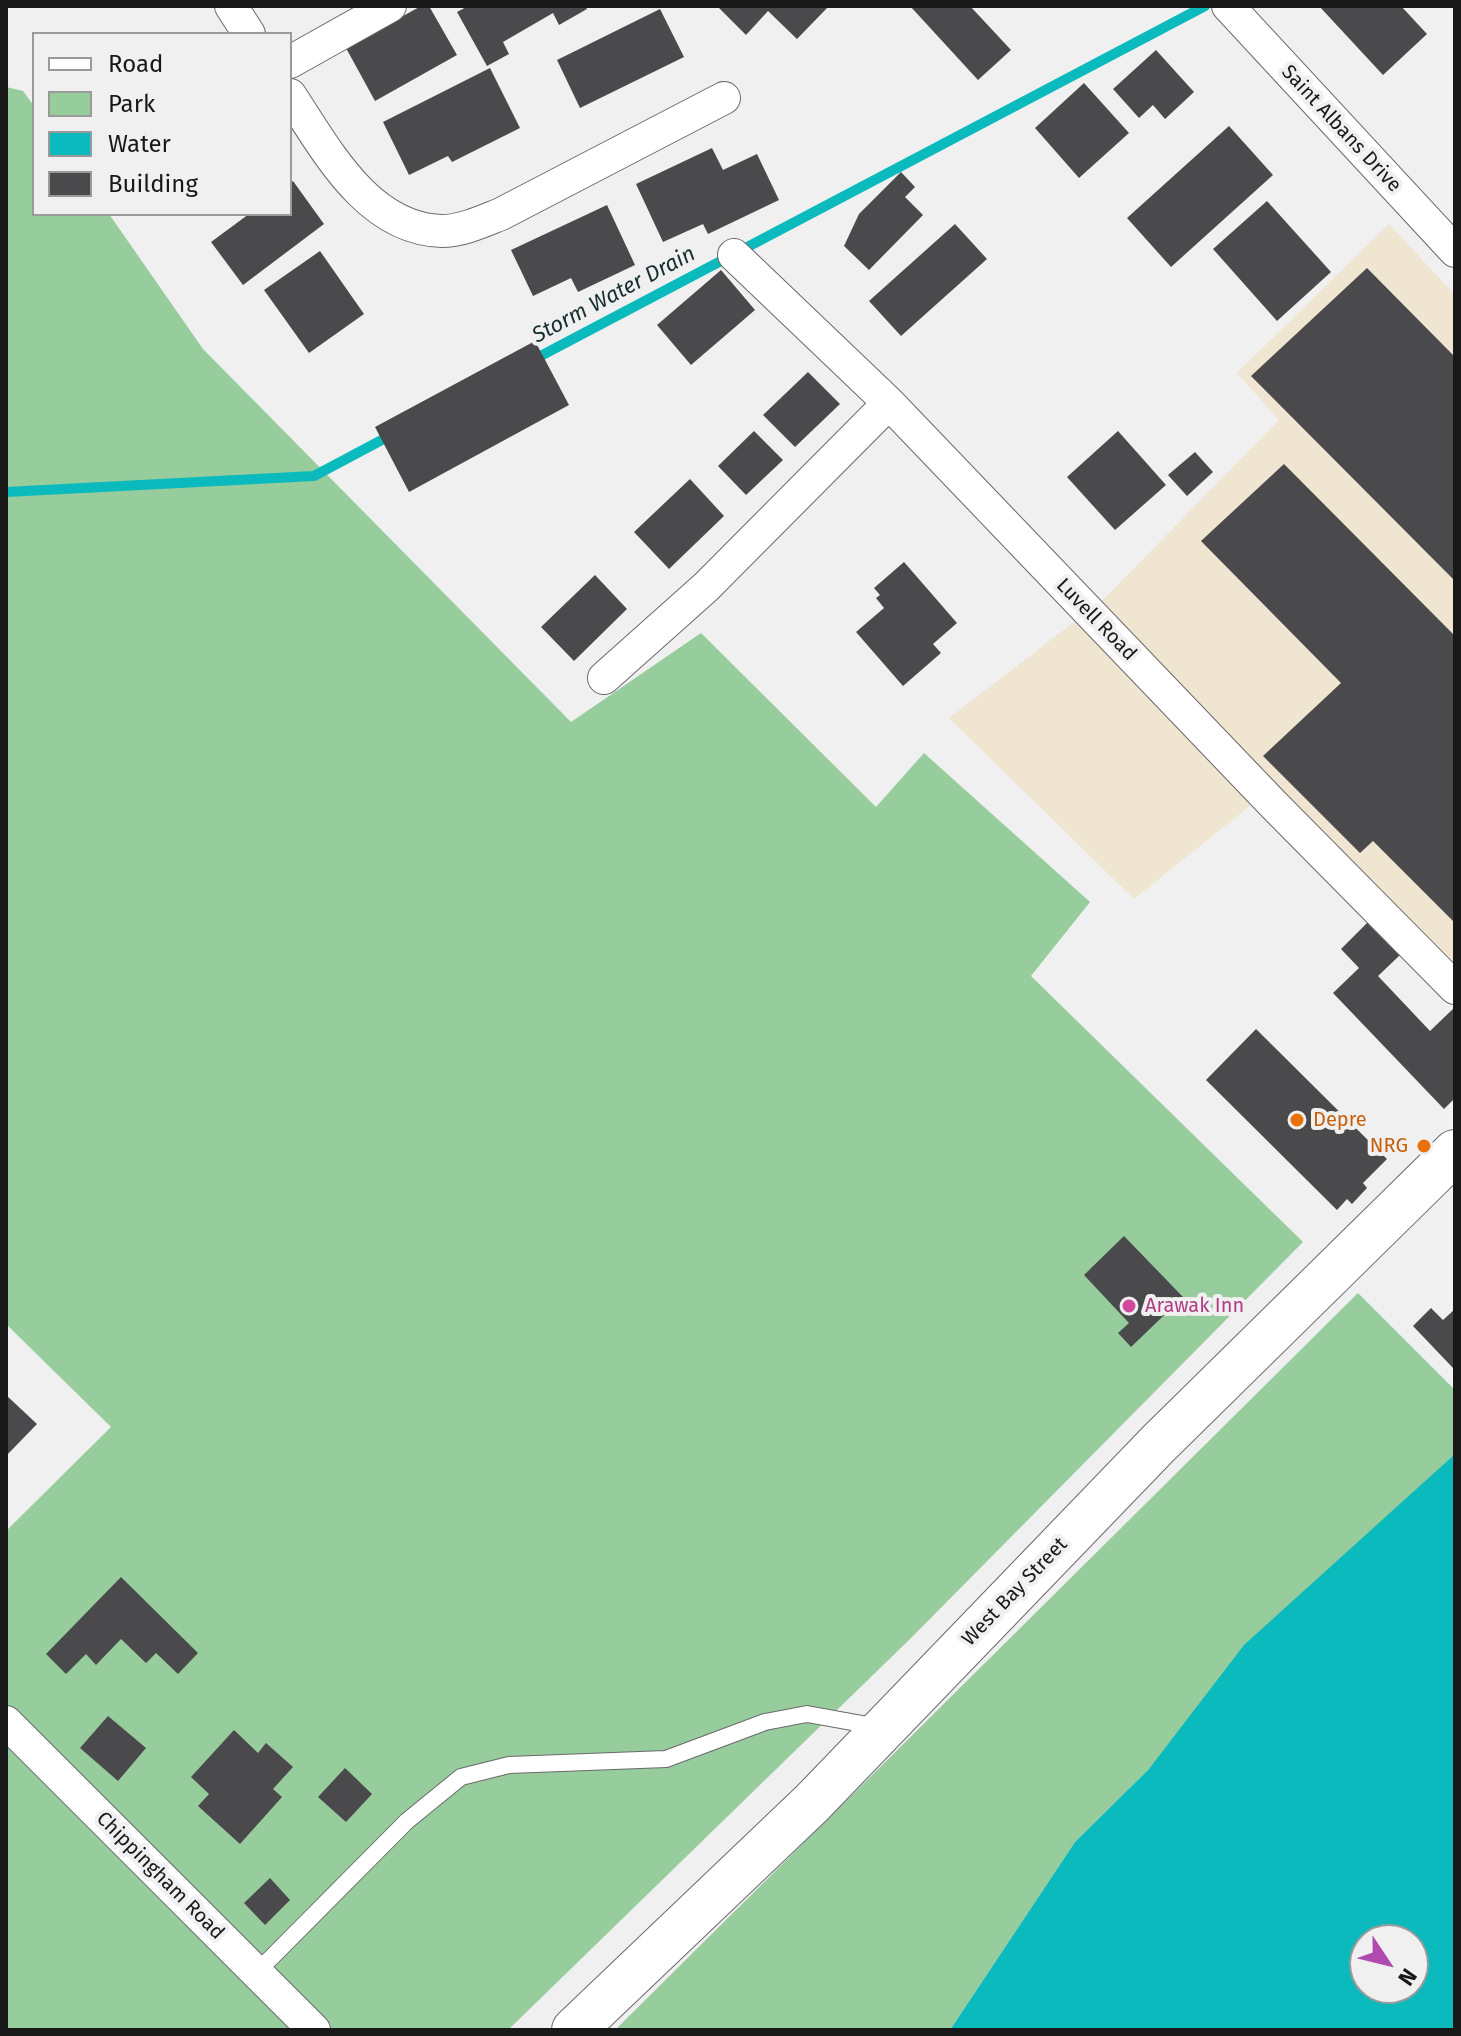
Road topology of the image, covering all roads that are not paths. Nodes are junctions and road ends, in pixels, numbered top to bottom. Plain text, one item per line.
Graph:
1 (231, 6) edge
2 (390, 6) edge
3 (1228, 6) edge
4 (248, 32) edge
5 (292, 61) edge
6 (292, 98) edge
7 (724, 98) dead end
8 (1455, 251) edge
9 (734, 255) dead end
10 (889, 403) junction
11 (604, 678) dead end
12 (1455, 988) edge
13 (1455, 1152) edge
14 (6, 1722) edge
15 (885, 1728) junction
16 (257, 1972) junction
17 (314, 2030) edge
18 (574, 2030) edge

1 - 4 street
2 - 5 street
3 - 8 street, Saint Albans Drive
6 - 7 street
9 - 10 street, Luvell Road
10 - 11 street
10 - 12 street, Luvell Road
13 - 15 highway, West Bay Street
14 - 16 street, Chippingham Road
15 - 16 lane
15 - 18 highway, West Bay Street
16 - 17 street, Chippingham Road

